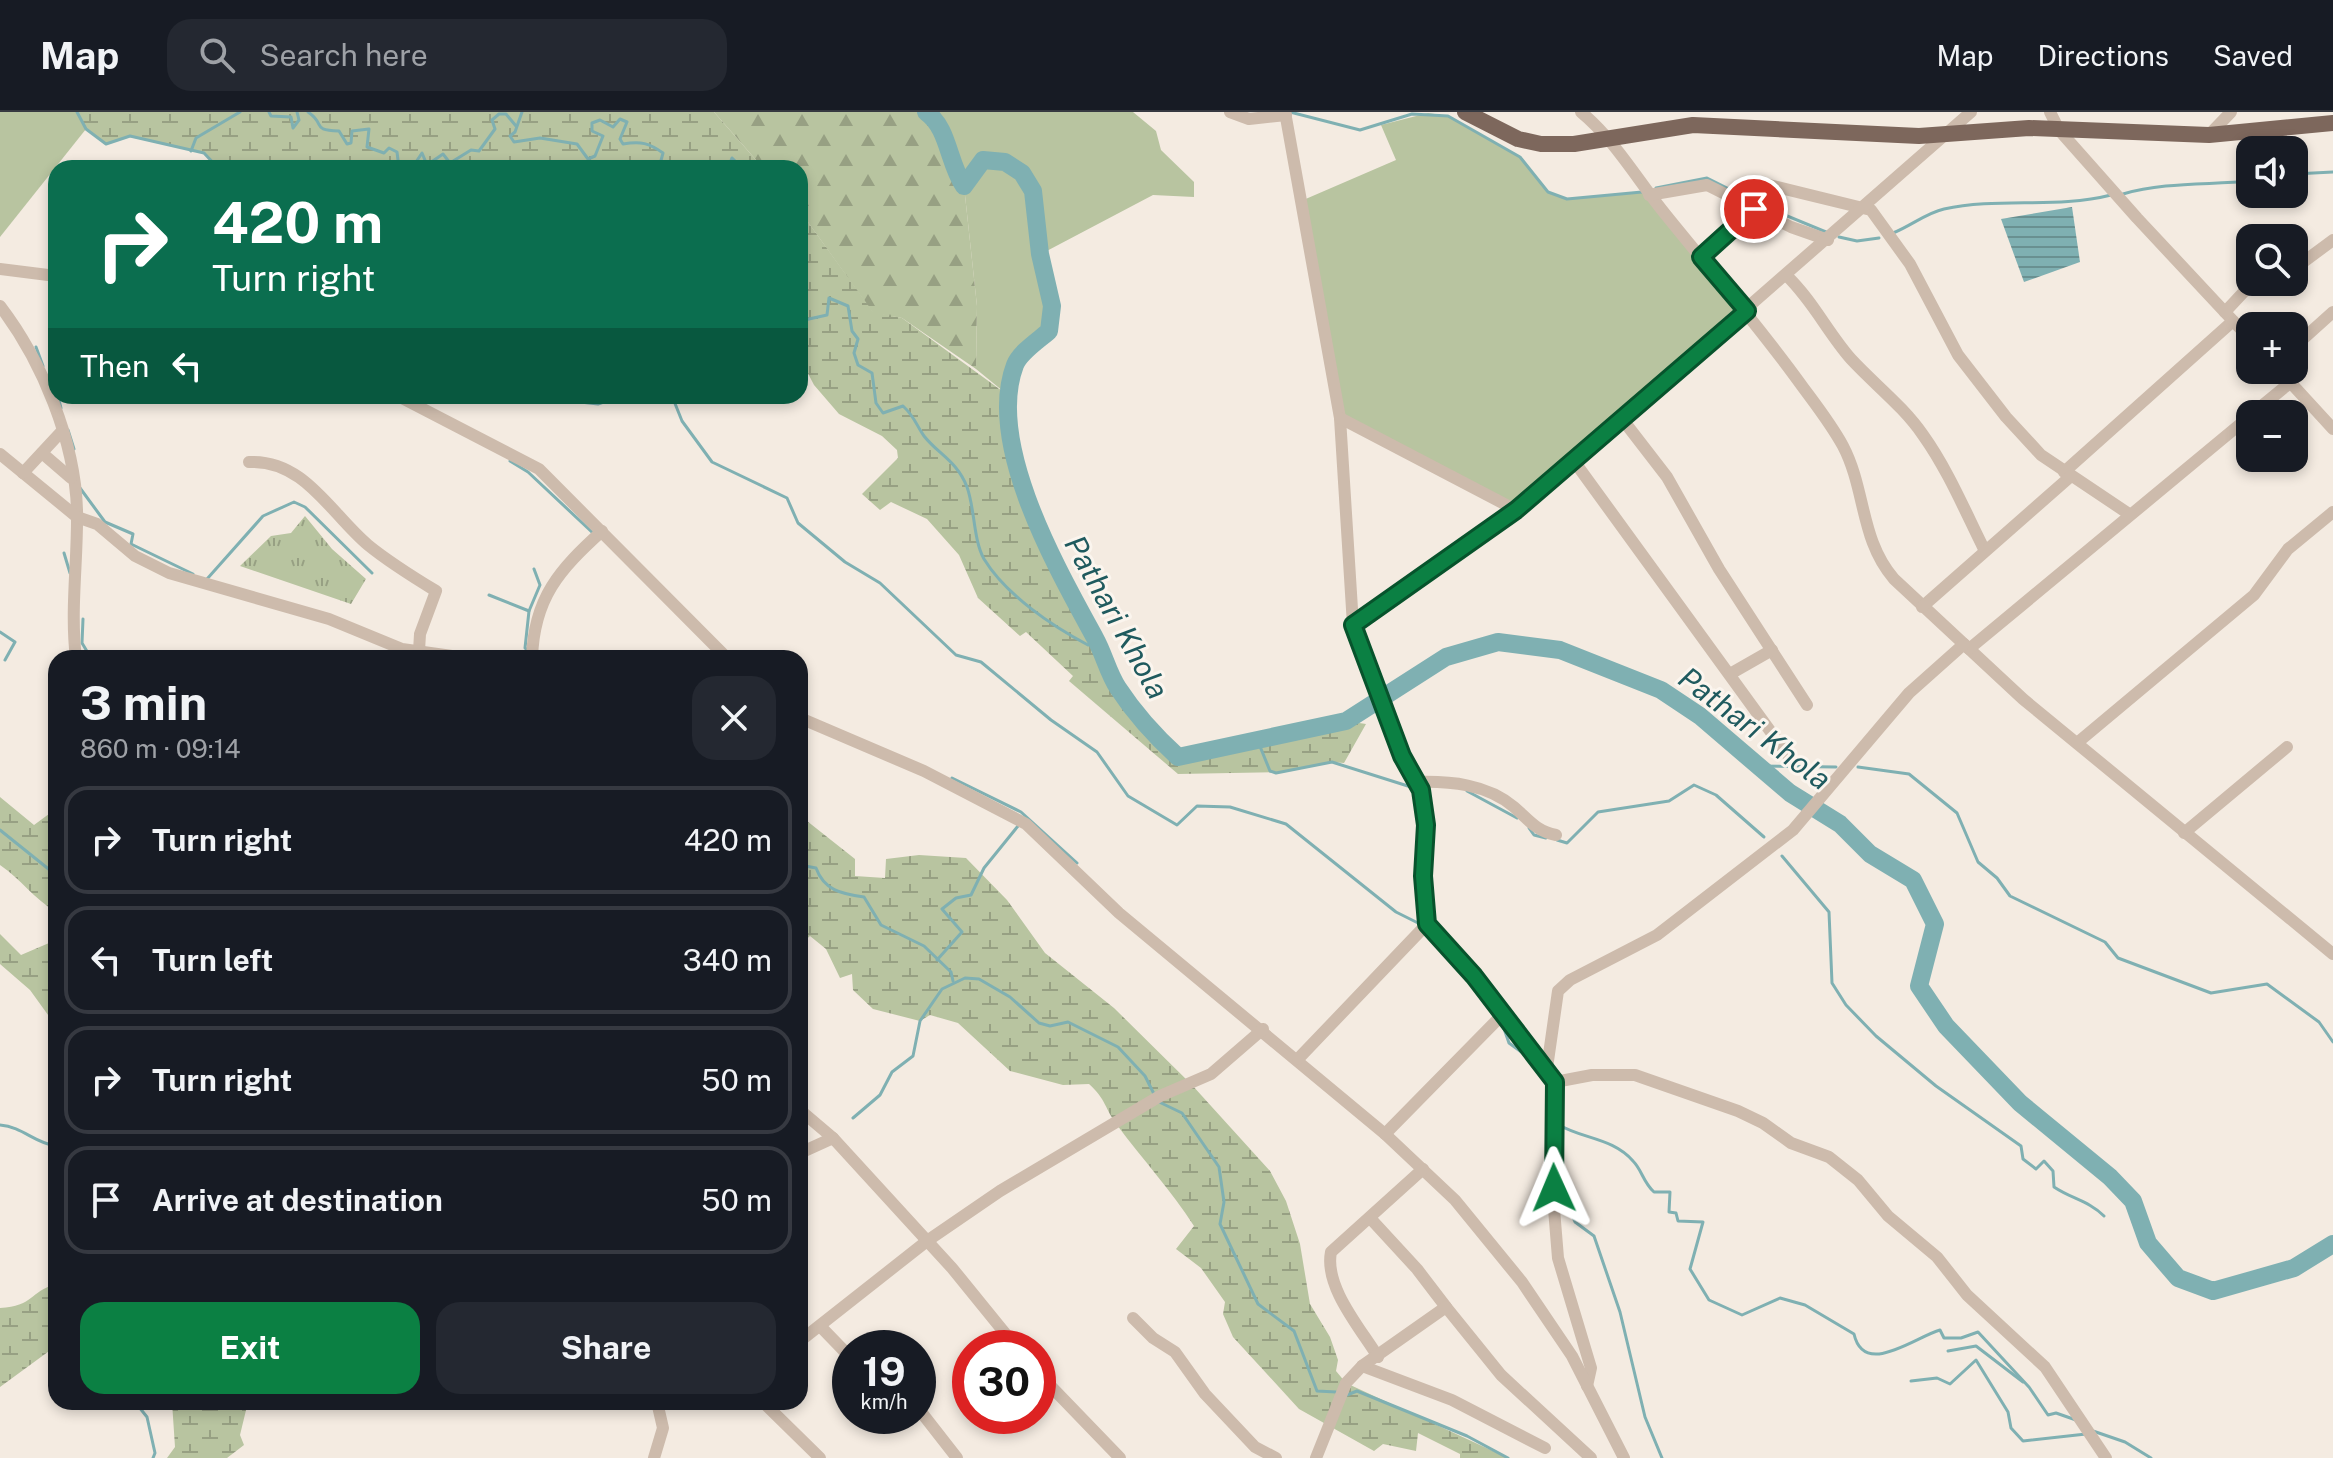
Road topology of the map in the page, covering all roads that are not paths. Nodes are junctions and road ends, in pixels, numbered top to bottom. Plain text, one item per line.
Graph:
1 (1230, 112) edge
2 (1465, 112) edge
3 (1581, 112) edge
4 (1971, 112) edge
5 (2050, 112) edge
6 (2231, 112) edge
7 (1285, 114) edge
8 (1692, 119) edge
9 (2333, 123) edge
10 (2059, 130) junction
11 (1947, 134) junction
12 (2209, 135) junction
13 (1609, 140) junction
14 (1649, 195) junction
15 (1864, 207) junction
16 (1754, 209) junction
17 (1828, 240) junction
18 (2333, 240) edge
19 (1701, 257) junction
20 (2308, 259) edge
21 (0, 269) edge
22 (48, 275) edge
23 (1787, 276) junction
24 (2243, 296) edge
25 (0, 306) edge
26 (1747, 311) junction
27 (2333, 312) edge
28 (2229, 317) junction
29 (2236, 324) edge
30 (2308, 334) edge
31 (2289, 384) edge
32 (2293, 384) edge
33 (48, 389) edge
34 (2269, 400) edge
35 (55, 404) edge
36 (416, 404) edge
37 (1340, 418) junction
38 (1623, 420) junction
39 (2236, 427) edge
40 (2332, 427) edge
41 (62, 431) junction
42 (42, 453) junction
43 (0, 454) edge
44 (1574, 461) junction
45 (249, 462) dead end
46 (23, 473) junction
47 (2068, 474) junction
48 (71, 478) junction
49 (1516, 510) junction
50 (2333, 512) edge
51 (2129, 514) junction
52 (77, 517) junction
53 (602, 531) junction
54 (1984, 549) junction
55 (1922, 607) junction
56 (1353, 625) junction
57 (1966, 647) junction
58 (76, 650) edge
59 (410, 650) edge
60 (419, 650) edge
61 (532, 650) edge
62 (719, 650) edge
63 (1772, 650) junction
64 (1730, 674) junction
65 (1807, 705) dead end
66 (808, 721) edge
67 (2077, 743) junction
68 (2287, 747) dead end
69 (1792, 761) dead end
70 (1416, 782) junction
71 (2184, 833) junction
72 (1556, 835) dead end
73 (1427, 924) junction
74 (2333, 954) edge
75 (1502, 1015) junction
76 (1263, 1029) junction
77 (1298, 1059) junction
78 (1547, 1068) junction
79 (1555, 1082) junction
80 (808, 1117) edge
81 (1385, 1134) junction
82 (833, 1138) junction
83 (808, 1149) edge
84 (1423, 1169) junction
85 (1370, 1218) junction
86 (927, 1241) junction
87 (1446, 1307) junction
88 (1133, 1318) dead end
89 (820, 1326) junction
90 (1002, 1330) edge
91 (808, 1335) edge
92 (832, 1338) edge
93 (1378, 1357) junction
94 (1362, 1366) junction
95 (1587, 1386) junction
96 (1056, 1392) edge
97 (659, 1410) edge
98 (771, 1410) edge
99 (936, 1431) edge
100 (1545, 1448) dead end
101 (654, 1458) edge
102 (820, 1458) edge
103 (957, 1458) edge
104 (1120, 1458) edge
105 (1276, 1458) edge
106 (1316, 1458) edge
107 (1591, 1458) edge
108 (1624, 1458) edge
109 (2106, 1458) edge

1 - 7 street
2 - 13 main road
3 - 13 street
4 - 11 street
5 - 10 street
6 - 12 street
7 - 37 street
8 - 11 main road
8 - 13 main road
9 - 12 main road
10 - 11 main road
10 - 12 main road
10 - 28 street
11 - 15 street
13 - 14 street
14 - 16 street
14 - 19 street
15 - 16 street
15 - 17 street
15 - 47 street
16 - 17 street
16 - 19 street
17 - 23 street
18 - 20 street
19 - 26 street
21 - 22 street
23 - 26 street
23 - 54 street
24 - 28 street
25 - 33 street
26 - 38 street
26 - 55 street
27 - 30 street
28 - 29 street
28 - 47 street
31 - 34 street
32 - 40 street
35 - 41 street
36 - 53 street
37 - 49 street
37 - 56 street
38 - 44 street
38 - 63 street
39 - 51 street
41 - 42 street
41 - 48 street
42 - 46 street
42 - 48 street
43 - 46 street
44 - 49 street
44 - 64 street
45 - 60 street
46 - 52 street
47 - 51 street
47 - 54 street
48 - 52 street
49 - 56 street
50 - 67 street
51 - 57 street
52 - 58 street
52 - 59 street
53 - 61 street
53 - 62 street
54 - 55 street
55 - 57 street
56 - 70 street
57 - 67 street
57 - 78 street
63 - 64 street
63 - 65 street
64 - 69 street
66 - 76 street
67 - 71 street
68 - 71 street
70 - 72 street
70 - 73 street
71 - 74 street
73 - 75 street
73 - 77 street
75 - 78 street
75 - 81 street
76 - 77 street
76 - 86 street
77 - 81 street
78 - 79 street
79 - 95 street
79 - 109 street
80 - 82 street
81 - 84 street
82 - 83 street
82 - 86 street
84 - 85 street
84 - 95 street
85 - 87 street
85 - 93 street
86 - 89 street
86 - 90 street
87 - 93 street
87 - 107 street
88 - 105 street
89 - 91 street
89 - 92 street
93 - 94 street
94 - 100 street
94 - 106 street
95 - 108 street
96 - 104 street
97 - 101 street
98 - 102 street
99 - 103 street

